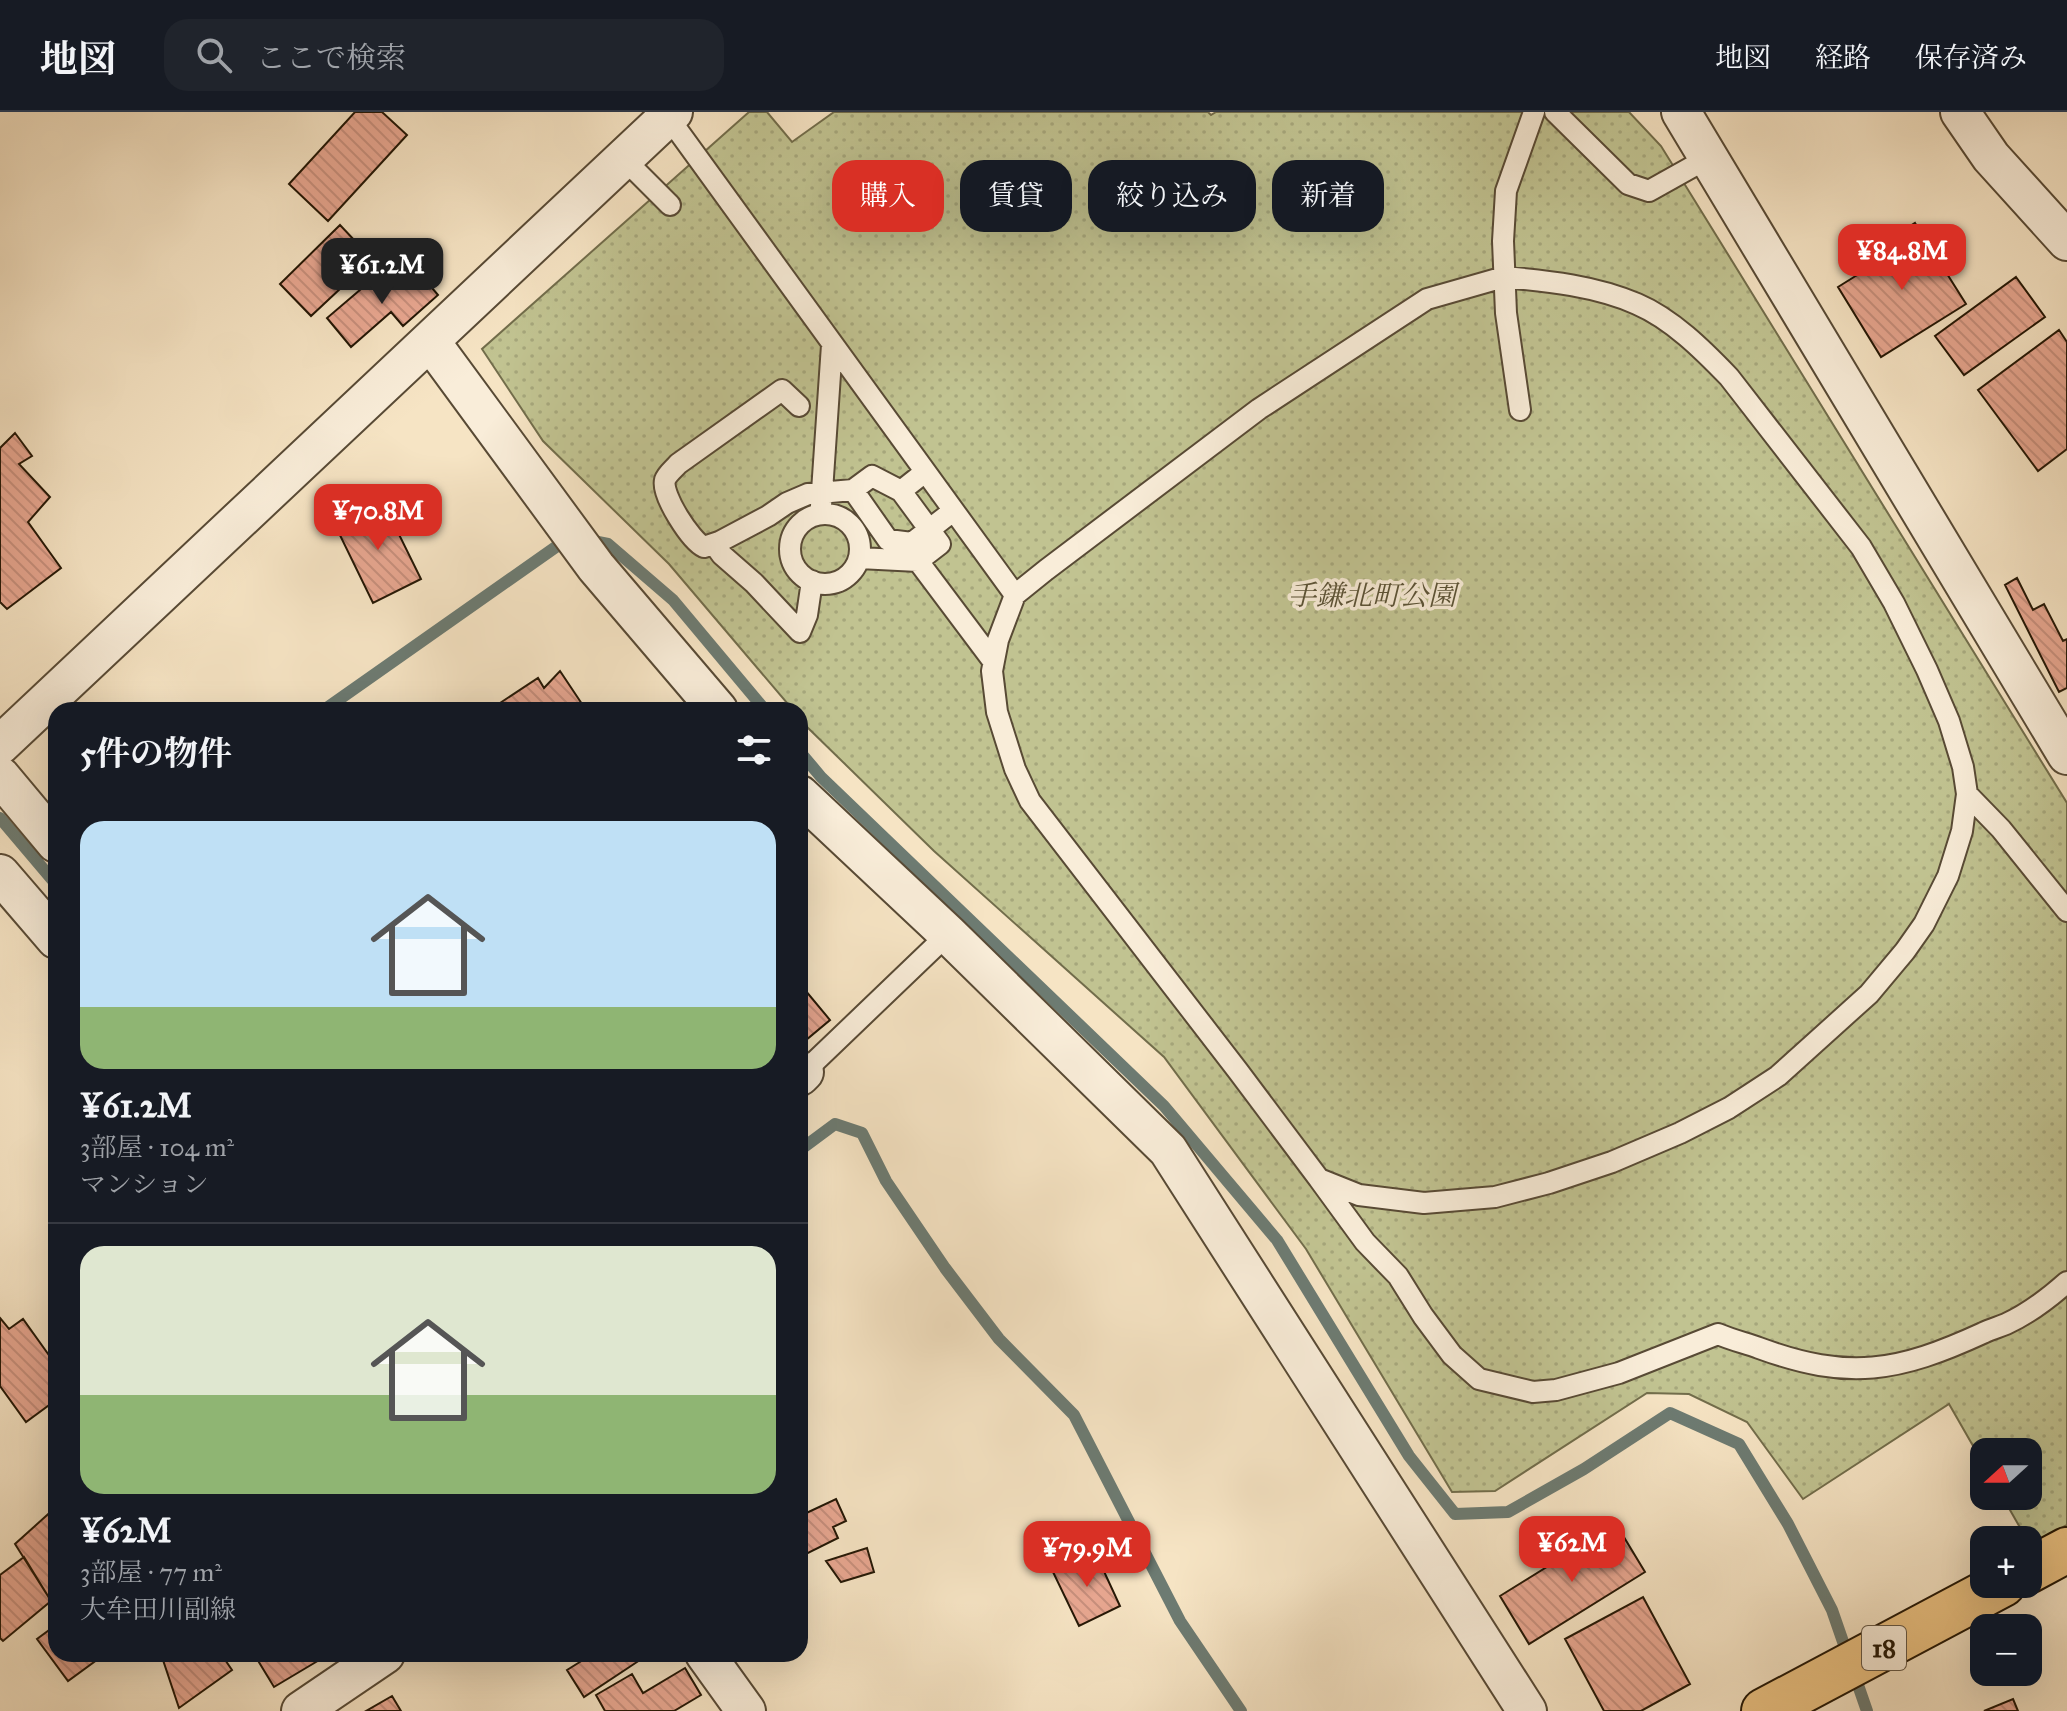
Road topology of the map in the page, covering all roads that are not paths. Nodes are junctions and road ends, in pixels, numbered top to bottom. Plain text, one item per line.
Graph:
1 (1534, 112) edge
2 (1555, 112) edge
3 (1681, 112) edge
4 (1960, 112) edge
5 (670, 115) edge
6 (1708, 158) junction
7 (624, 159) junction
8 (670, 205) dead end
9 (2067, 241) edge
10 (1504, 277) junction
11 (430, 341) junction
12 (832, 345) junction
13 (799, 406) dead end
14 (1520, 410) dead end
15 (925, 472) junction
16 (853, 490) junction
17 (901, 491) junction
18 (822, 493) junction
19 (953, 511) junction
20 (820, 514) junction
21 (930, 530) junction
22 (714, 544) junction
23 (859, 558) junction
24 (918, 561) junction
25 (812, 581) junction
26 (1015, 595) junction
27 (993, 661) junction
28 (711, 702) edge
29 (0, 745) edge
30 (2067, 755) edge
31 (0, 776) edge
32 (1967, 794) junction
33 (808, 803) edge
34 (48, 833) edge
35 (0, 874) edge
36 (2067, 911) edge
37 (48, 930) edge
38 (948, 934) junction
39 (808, 1068) edge
40 (1319, 1179) junction
41 (2065, 1289) edge
42 (2067, 1550) edge
43 (2042, 1563) edge
44 (1977, 1598) edge
45 (373, 1662) edge
46 (711, 1662) edge
47 (301, 1711) edge
48 (746, 1711) edge
49 (1527, 1711) edge
50 (1764, 1711) edge

1 - 10 lane
2 - 6 lane
3 - 6 street
4 - 9 street
5 - 7 street
5 - 12 lane
6 - 30 street
7 - 8 lane
7 - 11 street
10 - 14 lane
10 - 26 lane
10 - 32 lane
11 - 28 street
11 - 29 street
12 - 15 lane
12 - 18 lane
13 - 22 lane
15 - 17 lane
15 - 19 lane
16 - 17 lane
16 - 18 lane
16 - 21 lane
17 - 21 lane
18 - 20 lane
18 - 22 lane
19 - 21 lane
19 - 26 lane
20 - 23 lane
20 - 25 lane
21 - 24 lane
22 - 25 lane
23 - 24 lane
23 - 25 lane
24 - 27 lane
26 - 27 lane
27 - 40 lane
31 - 34 street
32 - 36 lane
32 - 40 lane
33 - 38 street
35 - 37 street
38 - 39 lane
38 - 49 street
40 - 41 lane
42 - 43 main road
44 - 50 main road, 18
45 - 47 street
46 - 48 street

